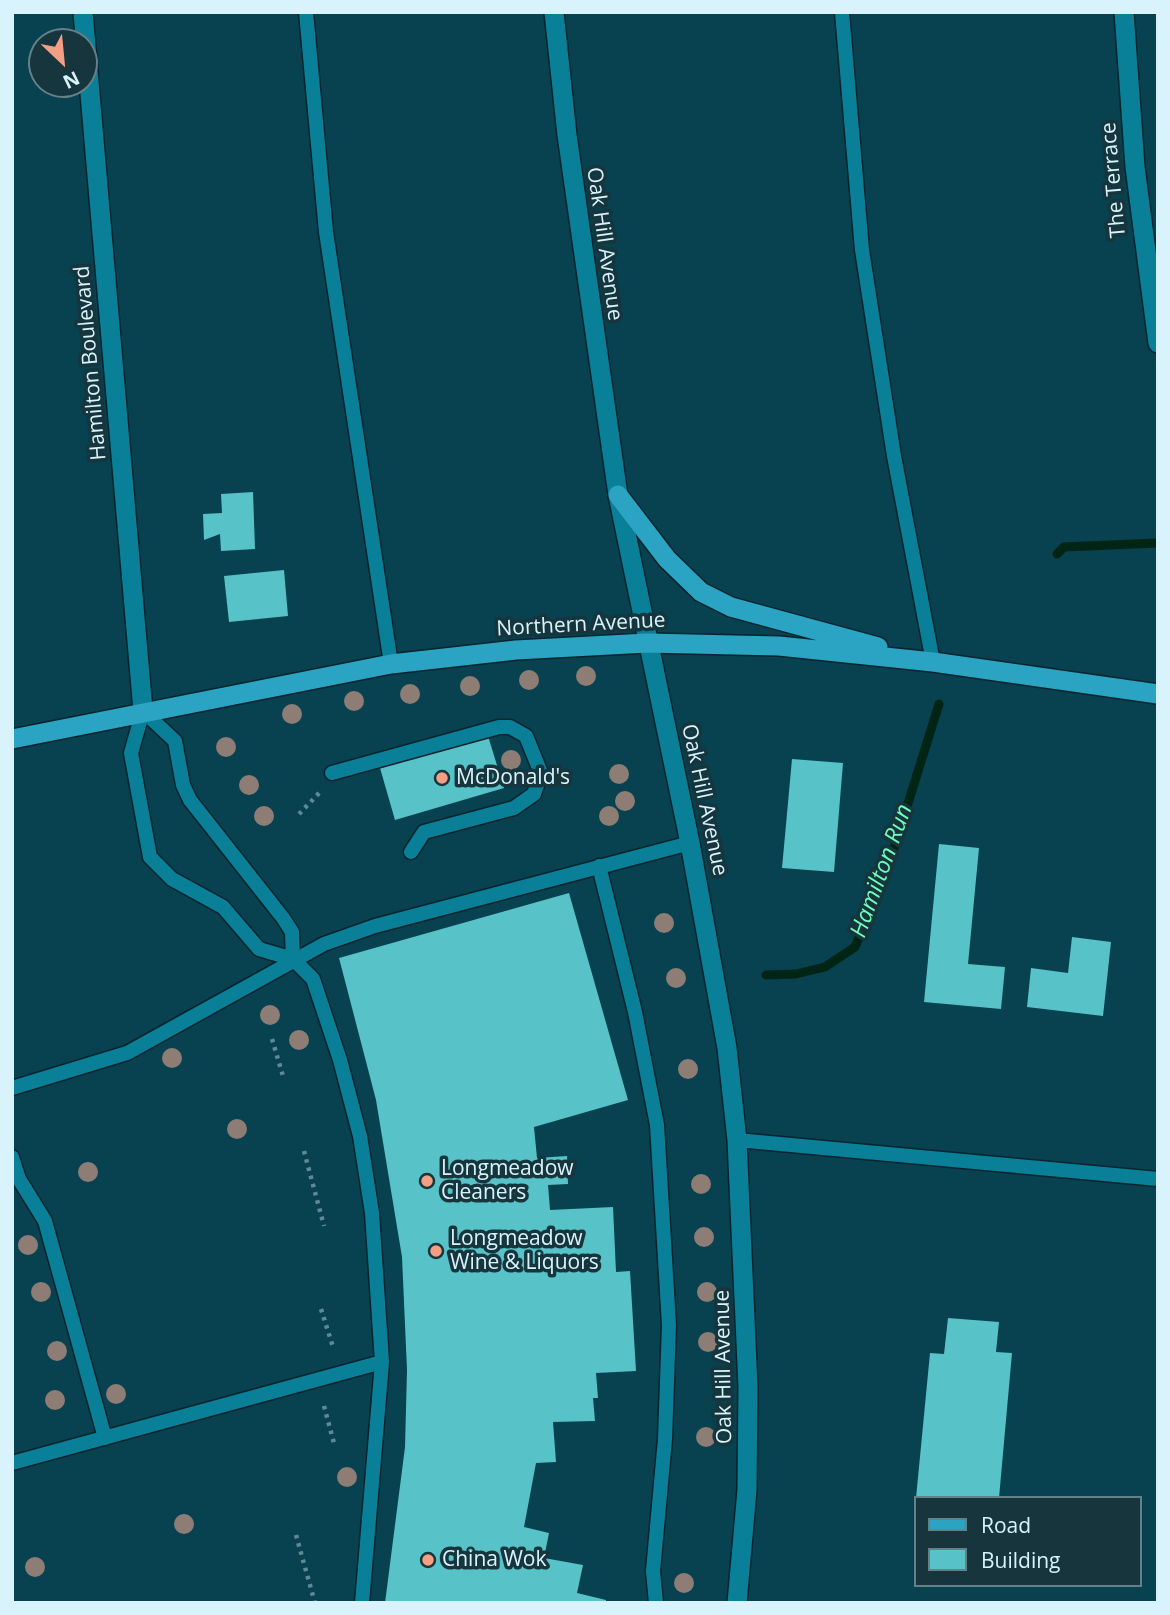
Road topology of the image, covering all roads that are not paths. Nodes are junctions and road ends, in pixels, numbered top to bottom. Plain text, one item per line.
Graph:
1 (83, 12) edge
2 (306, 12) edge
3 (554, 12) edge
4 (842, 12) edge
5 (1124, 12) edge
6 (1158, 343) edge
7 (618, 495) junction
8 (647, 643) junction
9 (933, 662) junction
10 (391, 664) junction
11 (1158, 694) edge
12 (144, 711) junction
13 (12, 739) edge
14 (332, 773) dead end
15 (690, 843) junction
16 (411, 852) dead end
17 (599, 866) junction
18 (293, 959) junction
19 (12, 1088) edge
20 (737, 1140) junction
21 (12, 1157) edge
22 (1158, 1179) edge
23 (382, 1362) junction
24 (105, 1438) junction
25 (12, 1464) edge
26 (362, 1603) edge
27 (656, 1603) edge
28 (737, 1603) edge

1 - 12 street, Hamilton Boulevard
2 - 10 lane
3 - 7 street, Oak Hill Avenue
4 - 9 lane
5 - 6 street, The Terrace
7 - 8 street, Oak Hill Avenue
7 - 9 main road
8 - 9 main road, Northern Avenue
8 - 10 main road, Northern Avenue
8 - 15 street, Oak Hill Avenue
9 - 11 main road, Northern Avenue
10 - 12 main road, Northern Avenue
12 - 13 main road, Northern Avenue
12 - 18 lane
12 - 18 lane
14 - 16 lane
15 - 17 lane
15 - 20 street, Oak Hill Avenue
17 - 18 lane
17 - 27 lane
18 - 19 lane
18 - 23 lane
20 - 22 lane
20 - 28 street, Oak Hill Avenue
21 - 24 lane
23 - 24 lane
23 - 26 lane
24 - 25 lane

